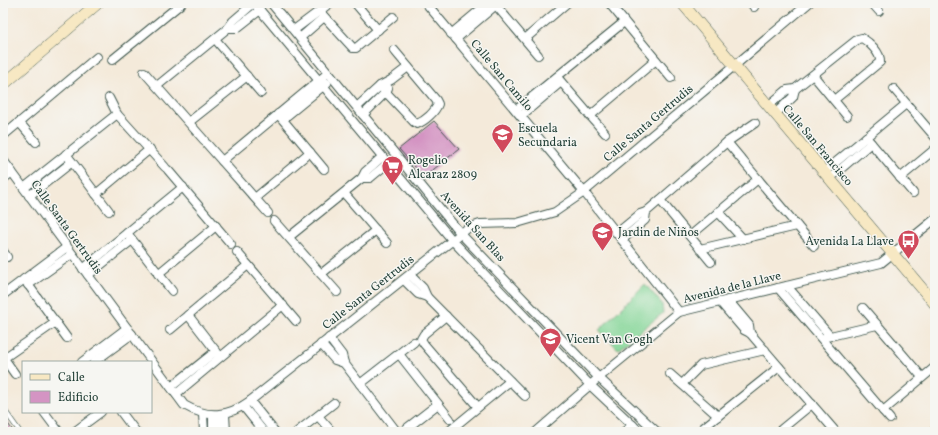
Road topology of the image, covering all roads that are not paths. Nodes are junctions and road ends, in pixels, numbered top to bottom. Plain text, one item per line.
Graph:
1 (98, 3) edge
2 (182, 3) edge
3 (271, 3) edge
4 (330, 3) edge
5 (355, 3) edge
6 (426, 3) edge
7 (567, 3) edge
8 (609, 3) edge
9 (682, 3) edge
10 (809, 3) edge
11 (872, 3) edge
12 (493, 4) edge
13 (256, 5) edge
14 (879, 11) dead end
15 (322, 14) junction
16 (393, 18) dead end
17 (624, 22) junction
18 (294, 30) junction
19 (378, 30) junction
20 (454, 36) junction
21 (300, 38) junction
22 (215, 39) junction
23 (525, 39) junction
24 (394, 50) dead end
25 (538, 55) dead end
26 (97, 57) dead end
27 (112, 60) dead end
28 (656, 60) junction
29 (734, 66) junction
30 (408, 67) junction
31 (144, 72) dead end
32 (330, 75) junction
33 (813, 75) junction
34 (247, 76) junction
35 (671, 78) dead end
36 (559, 79) junction
37 (321, 83) junction
38 (3, 85) edge
39 (156, 86) junction
40 (383, 89) junction
41 (894, 89) dead end
42 (261, 93) dead end
43 (109, 98) dead end
44 (834, 100) junction
45 (906, 104) junction
46 (357, 107) junction
47 (772, 110) junction
48 (518, 113) junction
49 (116, 114) junction
50 (363, 115) junction
51 (590, 116) junction
52 (847, 116) dead end
53 (281, 117) junction
54 (19, 122) junction
55 (189, 122) junction
56 (755, 123) dead end
57 (605, 133) dead end
58 (3, 136) edge
59 (935, 137) edge
60 (869, 140) junction
61 (36, 142) dead end
62 (727, 142) junction
63 (150, 149) junction
64 (935, 149) edge
65 (310, 152) junction
66 (66, 154) junction
67 (385, 160) junction
68 (222, 161) junction
69 (72, 162) junction
70 (6, 167) edge
71 (324, 168) dead end
72 (827, 175) junction
73 (758, 178) junction
74 (900, 178) junction
75 (3, 179) edge
76 (183, 187) junction
77 (24, 188) junction
78 (584, 192) junction
79 (344, 193) junction
80 (913, 193) dead end
81 (96, 194) junction
82 (29, 196) junction
83 (255, 198) junction
84 (660, 200) junction
85 (109, 211) dead end
86 (718, 212) junction
87 (268, 213) dead end
88 (935, 219) edge
89 (274, 220) dead end
90 (216, 226) junction
91 (797, 226) junction
92 (376, 230) junction
93 (126, 233) junction
94 (461, 234) junction
95 (690, 236) junction
96 (289, 237) junction
97 (620, 237) junction
98 (743, 239) junction
99 (132, 240) junction
100 (453, 241) junction
101 (387, 243) dead end
102 (231, 244) dead end
103 (814, 246) dead end
104 (700, 249) junction
105 (70, 251) junction
106 (237, 252) dead end
107 (893, 254) junction
108 (711, 262) dead end
109 (248, 265) junction
110 (85, 272) junction
111 (158, 274) junction
112 (321, 274) junction
113 (407, 277) junction
114 (26, 282) junction
115 (787, 286) junction
116 (778, 288) junction
117 (172, 291) dead end
118 (336, 292) dead end
119 (3, 295) edge
120 (933, 299) edge
121 (724, 301) junction
122 (283, 305) junction
123 (863, 308) dead end
124 (679, 312) junction
125 (188, 315) junction
126 (446, 316) junction
127 (56, 322) junction
128 (296, 322) dead end
129 (877, 325) junction
130 (170, 330) dead end
131 (129, 331) junction
132 (830, 336) junction
133 (67, 338) dead end
134 (329, 338) junction
135 (820, 338) junction
136 (414, 342) dead end
137 (322, 344) junction
138 (765, 350) junction
139 (218, 354) junction
140 (398, 354) junction
141 (3, 357) edge
142 (84, 361) edge
143 (95, 361) edge
144 (152, 361) edge
145 (152, 362) edge
146 (344, 363) junction
147 (779, 367) junction
148 (935, 367) edge
149 (15, 374) dead end
150 (670, 374) dead end
151 (922, 377) junction
152 (599, 378) junction
153 (510, 381) junction
154 (360, 384) junction
155 (682, 384) junction
156 (590, 385) junction
157 (171, 387) junction
158 (176, 394) junction
159 (525, 396) dead end
160 (246, 403) junction
161 (334, 403) dead end
162 (438, 404) junction
163 (812, 404) junction
164 (478, 407) junction
165 (3, 408) edge
166 (882, 411) junction
167 (45, 413) edge
168 (100, 413) edge
169 (122, 413) edge
170 (203, 414) junction
171 (219, 414) junction
172 (318, 416) junction
173 (718, 416) junction
174 (450, 419) dead end
175 (890, 419) dead end
176 (633, 425) junction
177 (703, 428) dead end
178 (935, 430) edge
179 (20, 432) edge
180 (59, 432) edge
181 (74, 432) edge
182 (136, 432) edge
183 (204, 432) edge
184 (213, 432) edge
185 (220, 432) edge
186 (226, 432) edge
187 (264, 432) edge
188 (275, 432) edge
189 (296, 432) edge
190 (332, 432) edge
191 (397, 432) edge
192 (402, 432) edge
193 (448, 432) edge
194 (536, 432) edge
195 (624, 432) edge
196 (640, 432) edge
197 (657, 432) edge
198 (778, 432) edge
199 (836, 432) edge
200 (932, 432) edge

1 - 38 street
2 - 27 street
3 - 18 street, Avenida San Blas
4 - 15 street
5 - 19 street
6 - 20 street, Calle San Camilo
7 - 23 street
8 - 17 street
9 - 29 street, Calle San Francisco
10 - 29 street, Calle Santa Gertrudis
11 - 14 street
12 - 20 street
12 - 23 street
13 - 22 street
13 - 37 street, Avenida San Blas
15 - 18 street
15 - 19 street
15 - 21 street
16 - 19 street
17 - 28 street
17 - 36 street
18 - 21 street, Avenida San Blas
20 - 48 street, Calle San Camilo
21 - 32 street, Avenida San Blas
22 - 34 street
22 - 39 street
23 - 25 street
24 - 30 street
26 - 54 street
28 - 35 street
28 - 51 street
29 - 47 street, Calle San Francisco
29 - 78 street, Calle Santa Gertrudis
30 - 40 street
30 - 40 street
31 - 39 street
32 - 37 street
32 - 46 street, Avenida San Blas
33 - 44 street
33 - 44 street
33 - 47 street
34 - 42 street
34 - 55 street
36 - 48 street
36 - 51 street
37 - 53 street
37 - 67 street, Avenida San Blas
39 - 55 street
40 - 46 street
40 - 50 street
41 - 45 street
43 - 49 street
44 - 52 street
45 - 59 street
45 - 60 street
46 - 50 street, Avenida San Blas
47 - 72 street, Calle San Francisco
48 - 78 street, Calle San Camilo
49 - 63 street
49 - 66 street
50 - 94 street, Avenida San Blas
51 - 57 street
53 - 65 street
53 - 68 street
54 - 58 street
54 - 61 street
55 - 68 street
56 - 62 street
60 - 72 street
60 - 74 street
62 - 73 street
62 - 84 street
63 - 76 street
63 - 81 street
64 - 74 street
65 - 71 street
65 - 83 street
66 - 69 street
66 - 77 street
67 - 79 street
67 - 100 street, Avenida San Blas
68 - 83 street
69 - 81 street
69 - 82 street
70 - 75 street
70 - 77 street, Calle Santa Gertrudis
72 - 107 street, Calle San Francisco
73 - 86 street
73 - 91 street
74 - 80 street
76 - 90 street
76 - 93 street
77 - 82 street, Calle Santa Gertrudis
78 - 94 street, Calle Santa Gertrudis
78 - 97 street, Calle San Camilo
79 - 92 street
79 - 96 street
81 - 85 street
82 - 105 street, Calle Santa Gertrudis
83 - 87 street
84 - 95 street
84 - 97 street
86 - 95 street
86 - 98 street
88 - 107 street, Avenida de la Llave
89 - 96 street
90 - 102 street
90 - 111 street
91 - 98 street
91 - 103 street
92 - 101 street
92 - 112 street
93 - 99 street
93 - 110 street
94 - 100 street, Calle Santa Gertrudis
94 - 152 street, Avenida San Blas
95 - 104 street
96 - 112 street
97 - 124 street, Calle San Camilo
98 - 104 street
99 - 110 street
99 - 111 street
100 - 113 street, Calle Santa Gertrudis
100 - 156 street, Avenida San Blas
104 - 108 street
105 - 110 street, Calle Santa Gertrudis
105 - 114 street
106 - 109 street
107 - 115 street, Avenida de la Llave
107 - 120 street, Calle San Francisco
109 - 122 street
109 - 125 street
110 - 131 street, Calle Santa Gertrudis
111 - 117 street
112 - 118 street
113 - 126 street
113 - 134 street, Calle Santa Gertrudis
114 - 119 street
114 - 127 street
115 - 116 street, Avenida de la Llave
115 - 132 street
116 - 121 street, Avenida de la Llave
116 - 135 street
121 - 124 street, Avenida de la Llave
121 - 138 street
122 - 128 street
122 - 139 street
123 - 129 street
124 - 152 street, Avenida de la Llave
125 - 130 street
125 - 139 street
126 - 153 street
126 - 164 street
127 - 133 street
127 - 141 street
129 - 132 street
129 - 151 street
131 - 142 street
131 - 143 street
131 - 144 street, Calle Santa Gertrudis
132 - 135 street
134 - 137 street, Calle Santa Gertrudis
134 - 146 street
135 - 166 street
136 - 140 street
137 - 146 street
137 - 160 street, Calle Santa Gertrudis
138 - 147 street
138 - 155 street
139 - 157 street
139 - 158 street
140 - 154 street
140 - 162 street
141 - 149 street
145 - 157 street, Calle Santa Gertrudis
146 - 154 street
147 - 163 street
147 - 173 street
148 - 151 street
150 - 155 street
151 - 166 street
152 - 156 street, Avenida de la Llave
152 - 197 street, Avenida San Blas
153 - 159 street
153 - 164 street
154 - 191 street
155 - 173 street
156 - 176 street, Avenida San Blas
156 - 194 street, Avenida de la Llave
157 - 158 street, Calle Santa Gertrudis
158 - 170 street, Calle Santa Gertrudis
160 - 171 street, Calle Santa Gertrudis
160 - 187 street
160 - 188 street
161 - 172 street
162 - 174 street
162 - 192 street
163 - 198 street
163 - 199 street
164 - 193 street
165 - 179 lane
166 - 175 street
167 - 180 street
168 - 181 street
169 - 182 street
170 - 171 street, Calle Santa Gertrudis
170 - 183 street
171 - 184 street
171 - 185 street
171 - 186 street
172 - 189 street
172 - 190 street
173 - 177 street
176 - 195 street
176 - 196 street, Avenida San Blas
178 - 200 street

